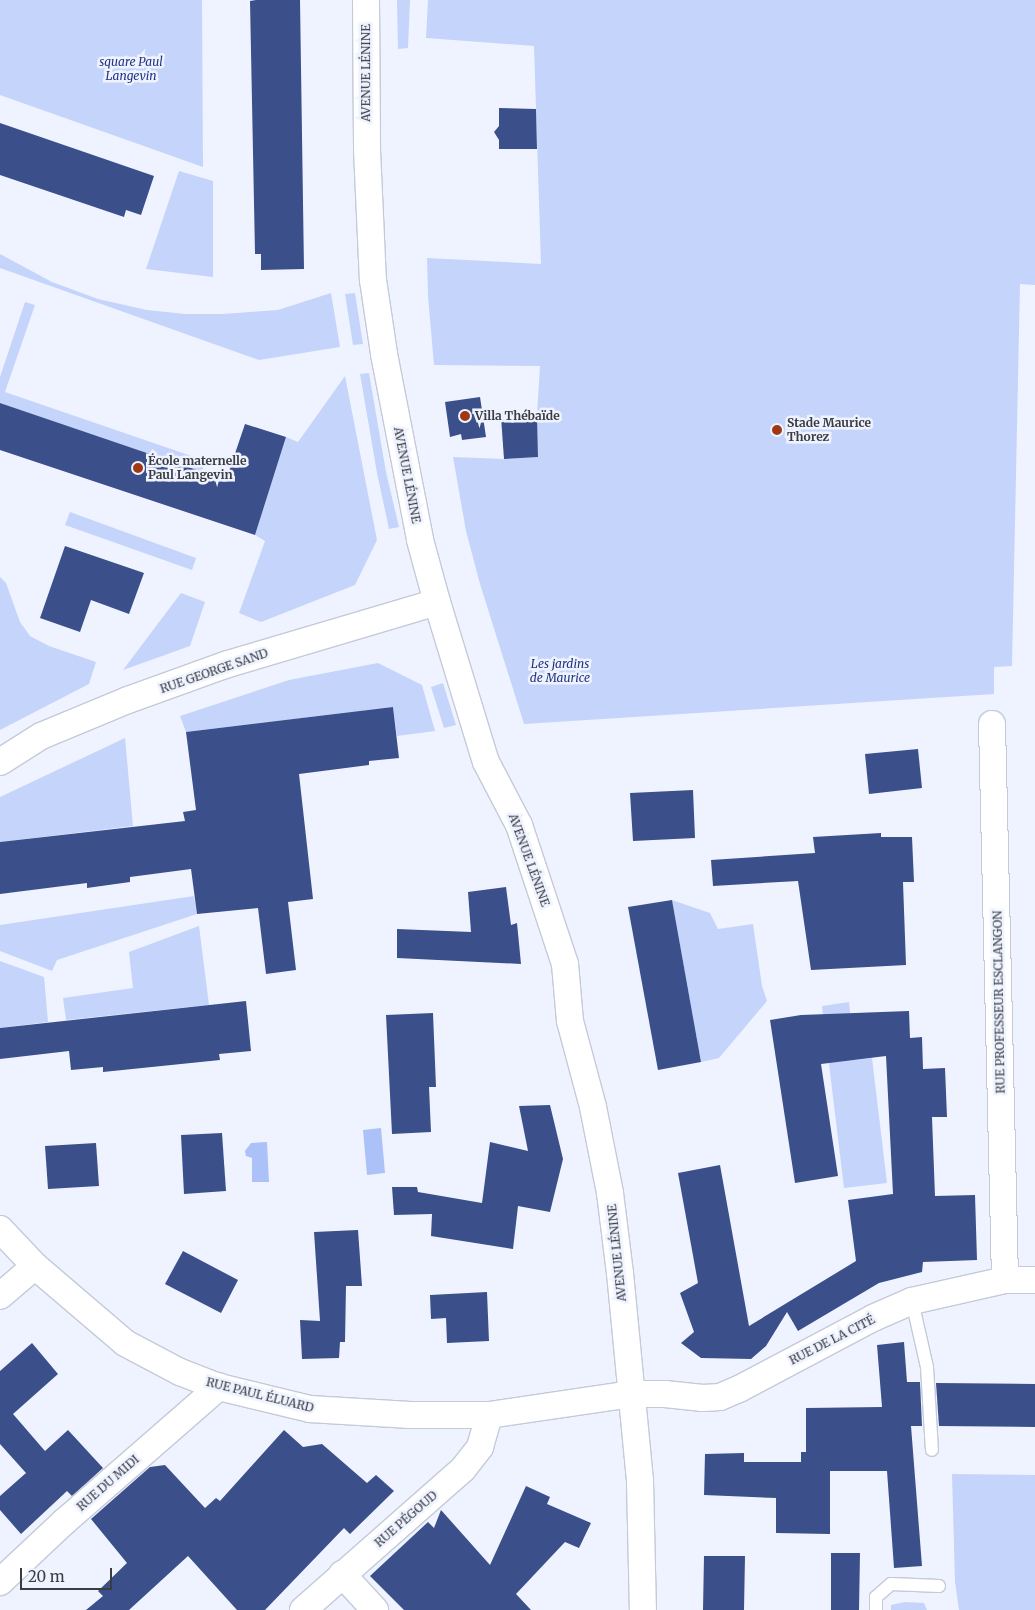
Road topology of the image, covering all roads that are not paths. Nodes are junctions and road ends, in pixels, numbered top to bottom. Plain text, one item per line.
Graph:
1 (366, 0) edge
2 (437, 602) junction
3 (992, 724) dead end
4 (0, 762) edge
5 (0, 1229) edge
6 (35, 1266) junction
7 (1005, 1280) junction
8 (1035, 1280) edge
9 (0, 1296) edge
10 (912, 1301) junction
11 (219, 1386) junction
12 (632, 1394) junction
13 (489, 1415) junction
14 (932, 1450) dead end
15 (342, 1574) junction
16 (0, 1582) edge
17 (939, 1586) dead end
18 (304, 1610) edge
19 (375, 1610) edge
20 (643, 1610) edge
21 (876, 1610) edge

1 - 2 street, AVENUE LÉNINE
2 - 4 street, RUE GEORGE SAND
2 - 12 street, AVENUE LÉNINE
3 - 7 street, RUE PROFESSEUR ESCLANGON
5 - 6 street, RUE PAUL ÉLUARD
6 - 9 street
6 - 11 street, RUE PAUL ÉLUARD
7 - 8 street, RUE DE LA CITÉ
7 - 10 street, RUE DE LA CITÉ
10 - 12 street, RUE DE LA CITÉ
10 - 14 lane
11 - 13 street, RUE PAUL ÉLUARD
11 - 16 street, RUE DU MIDI
12 - 13 street, RUE PAUL ÉLUARD
12 - 20 street, AVENUE LÉNINE
13 - 15 street, RUE PÉGOUD
15 - 18 street, RUE PÉGOUD
15 - 19 street
17 - 21 lane

